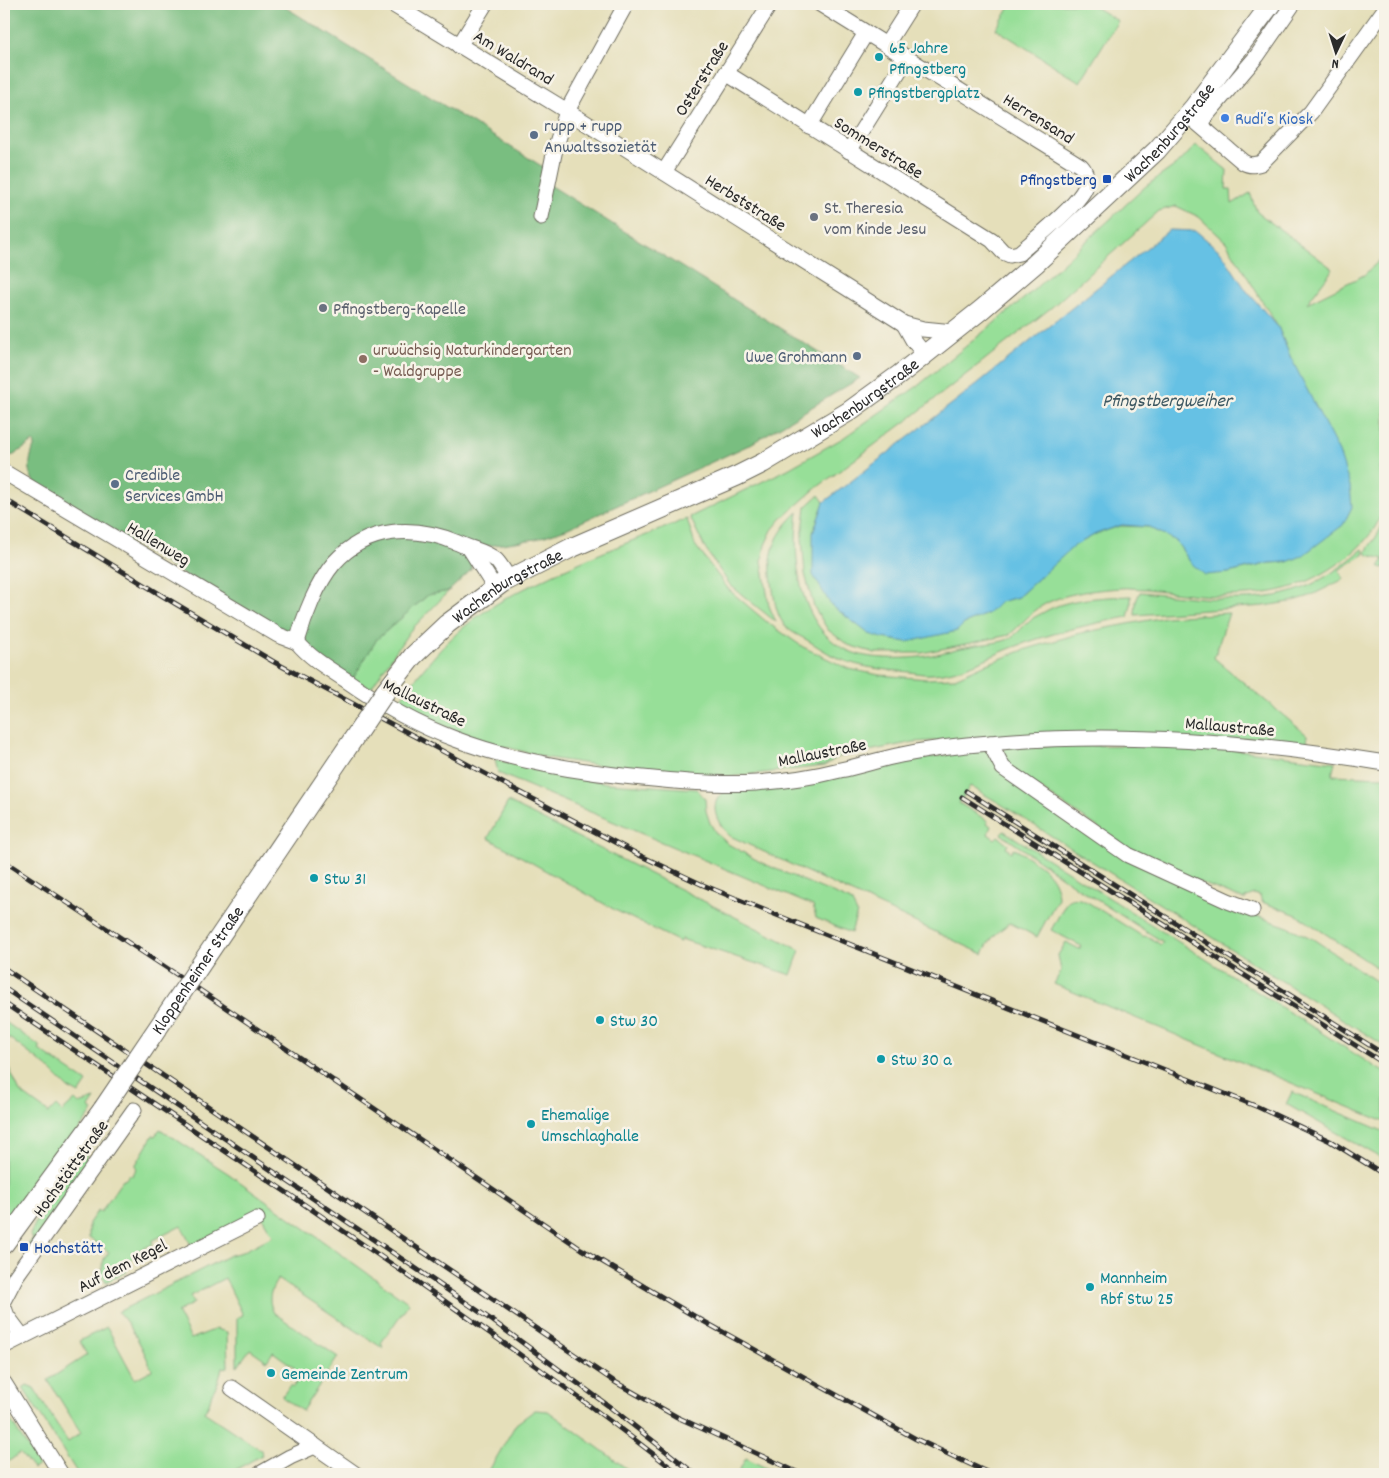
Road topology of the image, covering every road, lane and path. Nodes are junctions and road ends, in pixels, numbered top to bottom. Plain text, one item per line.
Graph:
1 (392, 4) edge
2 (486, 4) edge
3 (626, 4) edge
4 (770, 4) edge
5 (820, 4) edge
6 (912, 4) edge
7 (1271, 4) edge
8 (1293, 4) edge
9 (1385, 8) edge
10 (866, 33) junction
11 (886, 45) junction
12 (459, 46) junction
13 (907, 58) junction
14 (726, 74) junction
15 (567, 111) junction
16 (1194, 120) junction
17 (809, 126) junction
18 (848, 151) junction
19 (664, 172) junction
20 (541, 217) dead end
21 (1010, 255) joint
22 (904, 324) junction
23 (923, 329) junction
24 (953, 332) junction
25 (928, 353) junction
26 (4, 472) edge
27 (502, 583) junction
28 (297, 642) junction
29 (385, 692) joint
30 (990, 743) junction
31 (1385, 763) edge
32 (1252, 910) dead end
33 (134, 1110) dead end
34 (257, 1218) dead end
35 (4, 1244) edge
36 (4, 1299) edge
37 (4, 1308) edge
38 (22, 1336) junction
39 (4, 1346) edge
40 (4, 1383) edge
41 (232, 1388) dead end
42 (315, 1446) junction
43 (57, 1473) edge
44 (260, 1474) edge
45 (355, 1474) edge

1 - 12 street, Am Waldrand
2 - 12 street
3 - 15 street
4 - 14 street, Osterstraße
5 - 10 street, Herrensand
6 - 11 street
7 - 16 main road, Wachenburgstraße
8 - 16 street, Wachenburgstraße
9 - 16 street
10 - 11 street, Herrensand
10 - 17 street
11 - 13 street, Herrensand
12 - 15 street, Am Waldrand
13 - 18 street
13 - 21 street, Herrensand
14 - 17 street, Sommerstraße
14 - 19 street, Osterstraße
15 - 19 street, Herbststraße
15 - 20 street
16 - 24 main road, Wachenburgstraße
17 - 18 street, Sommerstraße
18 - 21 street, Sommerstraße
19 - 22 street, Herbststraße
22 - 23 street, Herbststraße
22 - 25 street, Herbststraße
23 - 24 street, Herbststraße
23 - 25 street
24 - 25 main road, Wachenburgstraße
25 - 27 main road, Wachenburgstraße
26 - 28 street, Hallenweg
27 - 28 street
27 - 29 main road, Wachenburgstraße
28 - 30 street, Mallaustraße
29 - 35 main road, Kloppenheimer Straße, bridge
30 - 31 street, Mallaustraße
30 - 32 street
33 - 36 street, Hochstättstraße
34 - 38 street, Auf dem Kegel
37 - 38 street
38 - 39 street, Auf dem Kegel
40 - 43 street
41 - 42 street
42 - 44 street
42 - 45 street

